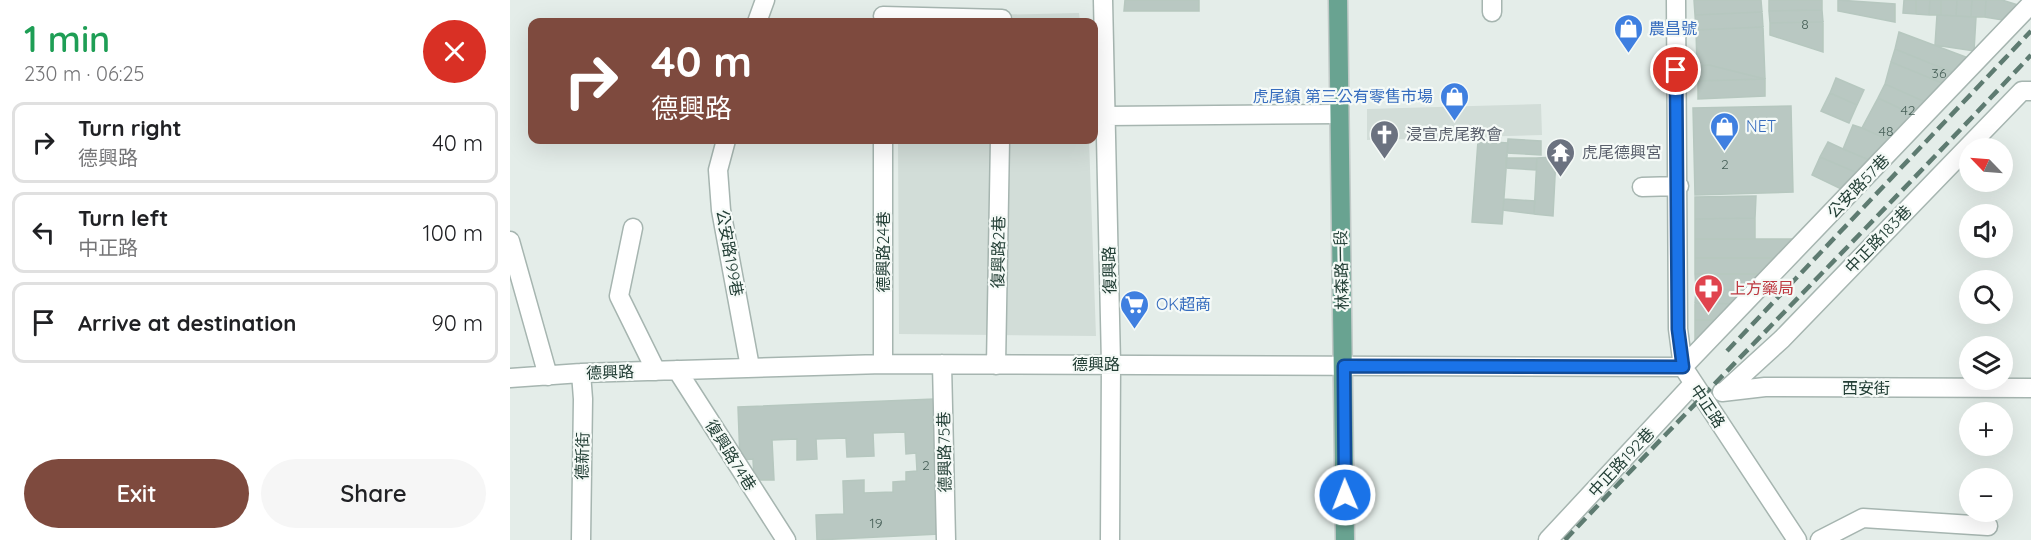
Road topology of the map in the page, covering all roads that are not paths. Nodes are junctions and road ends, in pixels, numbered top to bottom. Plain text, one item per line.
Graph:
1 (765, 0) edge
2 (1103, 0) edge
3 (1338, 0) edge
4 (1676, 0) edge
5 (2031, 4) edge
6 (883, 13) edge
7 (758, 18) edge
8 (982, 18) edge
9 (2031, 91) edge
10 (1339, 114) junction
11 (1106, 116) junction
12 (725, 144) edge
13 (883, 144) edge
14 (1000, 144) edge
15 (1679, 186) junction
16 (1642, 187) dead end
17 (633, 228) dead end
18 (510, 241) edge
19 (883, 364) junction
20 (942, 364) junction
21 (1111, 364) junction
22 (996, 365) junction
23 (1344, 366) junction
24 (750, 367) junction
25 (1683, 367) junction
26 (656, 370) junction
27 (677, 370) junction
28 (581, 373) junction
29 (548, 376) junction
30 (510, 378) edge
31 (2031, 388) edge
32 (1697, 389) junction
33 (1725, 391) junction
34 (1988, 526) dead end
35 (580, 540) edge
36 (786, 540) edge
37 (946, 540) edge
38 (1110, 540) edge
39 (1345, 540) edge
40 (1548, 540) edge
41 (1797, 540) edge
42 (1820, 540) edge

1 - 7 street
2 - 11 street, 復興路
3 - 10 main road, 林森路一段
4 - 15 street, 中正路
5 - 25 street, 公安路57巷
6 - 8 street
9 - 33 street, 中正路183巷
10 - 11 street
10 - 23 main road, 林森路一段
11 - 21 street, 復興路
12 - 24 street, 公安路199巷
13 - 19 street, 德興路24巷
14 - 22 street, 復興路2巷
15 - 16 street
15 - 25 street, 中正路
17 - 26 street
18 - 29 street
19 - 20 street, 德興路
19 - 24 street, 德興路
20 - 22 street, 德興路
20 - 37 street, 德興路75巷
21 - 22 street, 德興路
21 - 23 street, 德興路
21 - 38 street, 復興路
23 - 25 street, 德興路
23 - 39 main road, 林森路一段
24 - 27 street, 德興路
25 - 32 street, 中正路
26 - 27 street, 德興路
26 - 28 street, 德興路
27 - 36 street, 復興路74巷
28 - 29 street, 德興路
28 - 35 street, 德新街
29 - 30 street, 德興路
31 - 33 street, 西安街
32 - 33 street, 西安街
32 - 40 street, 中正路192巷
32 - 41 street, 中正路
34 - 42 street

